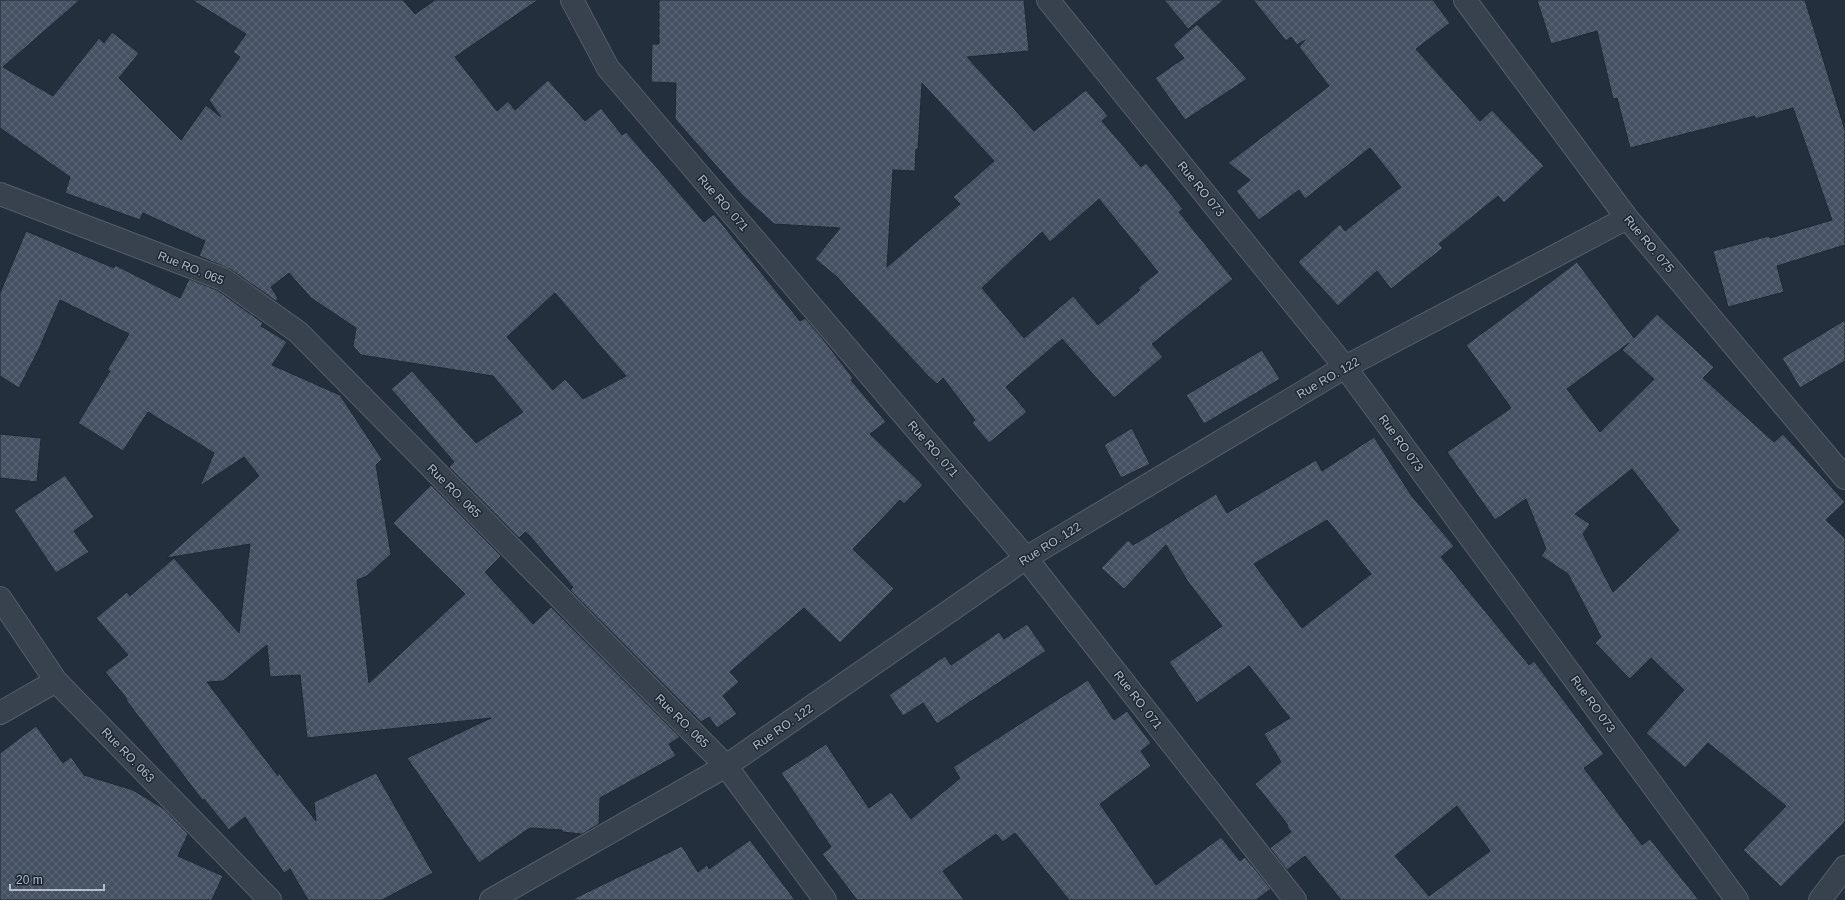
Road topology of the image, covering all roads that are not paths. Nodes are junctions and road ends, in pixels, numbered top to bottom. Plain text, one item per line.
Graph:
1 (572, 0) edge
2 (1048, 0) edge
3 (1465, 0) edge
4 (0, 194) edge
5 (1627, 218) junction
6 (1345, 367) junction
7 (1845, 478) edge
8 (1026, 558) junction
9 (0, 598) edge
10 (56, 681) junction
11 (0, 713) edge
12 (726, 766) junction
13 (1845, 867) edge
14 (270, 900) edge
15 (491, 900) edge
16 (825, 900) edge
17 (1295, 900) edge
18 (1737, 900) edge
19 (1820, 900) edge

1 - 8 street, Rue RO. 071
2 - 6 street, Rue RO 073
3 - 5 street, Rue RO. 075
4 - 12 street, Rue RO. 065
5 - 6 street, Rue RO. 122
5 - 7 street, Rue RO. 075
6 - 8 street, Rue RO. 122
6 - 18 street, Rue RO 073
8 - 12 street, Rue RO. 122
8 - 17 street, Rue RO. 071
9 - 10 street, Rue RO. 063
10 - 11 street
10 - 14 street, Rue RO. 063
12 - 15 street, Rue RO. 122
12 - 16 street, Rue RO. 065
13 - 19 street

